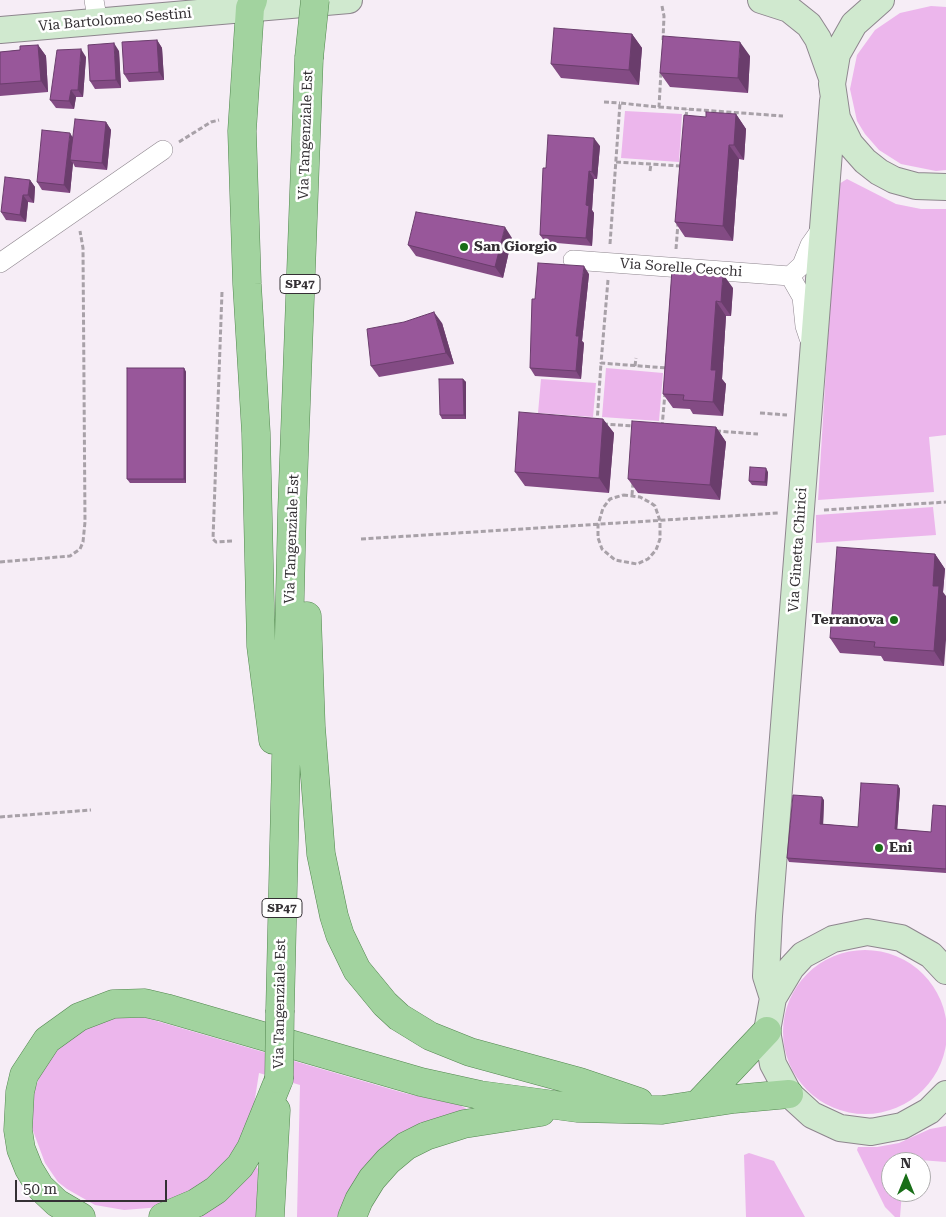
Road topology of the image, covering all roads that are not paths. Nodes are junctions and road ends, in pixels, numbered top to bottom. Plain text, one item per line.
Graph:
1 (349, 0) edge
2 (760, 0) edge
3 (881, 0) edge
4 (305, 1) edge
5 (251, 4) edge
6 (96, 11) edge
7 (0, 30) edge
8 (833, 90) junction
9 (163, 150) road end
10 (946, 187) edge
11 (823, 227) junction
12 (573, 260) dead end
13 (0, 263) edge
14 (790, 276) junction
15 (813, 348) junction
16 (292, 511) junction
17 (285, 806) junction
18 (946, 971) edge
19 (773, 998) junction
20 (767, 1031) junction
21 (279, 1079) junction
22 (789, 1094) junction
23 (946, 1094) edge
24 (698, 1104) junction
25 (576, 1108) junction
26 (662, 1110) junction
27 (81, 1217) edge
28 (163, 1217) edge
29 (270, 1217) edge
30 (282, 1217) edge
31 (352, 1217) edge

1 - 4 main road, Via Bartolomeo Sestini
2 - 8 main road
3 - 8 main road, Via Ginetta Chirici
4 - 5 main road, Via Bartolomeo Sestini
4 - 16 main road, Via Tangenziale Est / SP47, bridge
5 - 6 main road, Via Bartolomeo Sestini
5 - 17 main road
6 - 7 main road, Via Bartolomeo Sestini
8 - 10 main road
8 - 11 main road, Via Ginetta Chirici
9 - 13 street
11 - 14 street
11 - 15 main road, Via Ginetta Chirici
12 - 14 street, Via Sorelle Cecchi
14 - 15 street
15 - 19 main road, Via Ginetta Chirici
16 - 17 main road, Via Tangenziale Est / SP47
16 - 26 main road
17 - 21 main road, Via Tangenziale Est / SP47, bridge
18 - 19 main road
19 - 20 main road
20 - 22 main road
20 - 24 main road
21 - 28 main road
21 - 29 main road, Via Tangenziale Est / SP47
21 - 30 main road, Via Tangenziale Est / SP47
22 - 23 main road
22 - 24 main road
24 - 26 main road
25 - 26 main road
25 - 27 main road
25 - 31 main road

